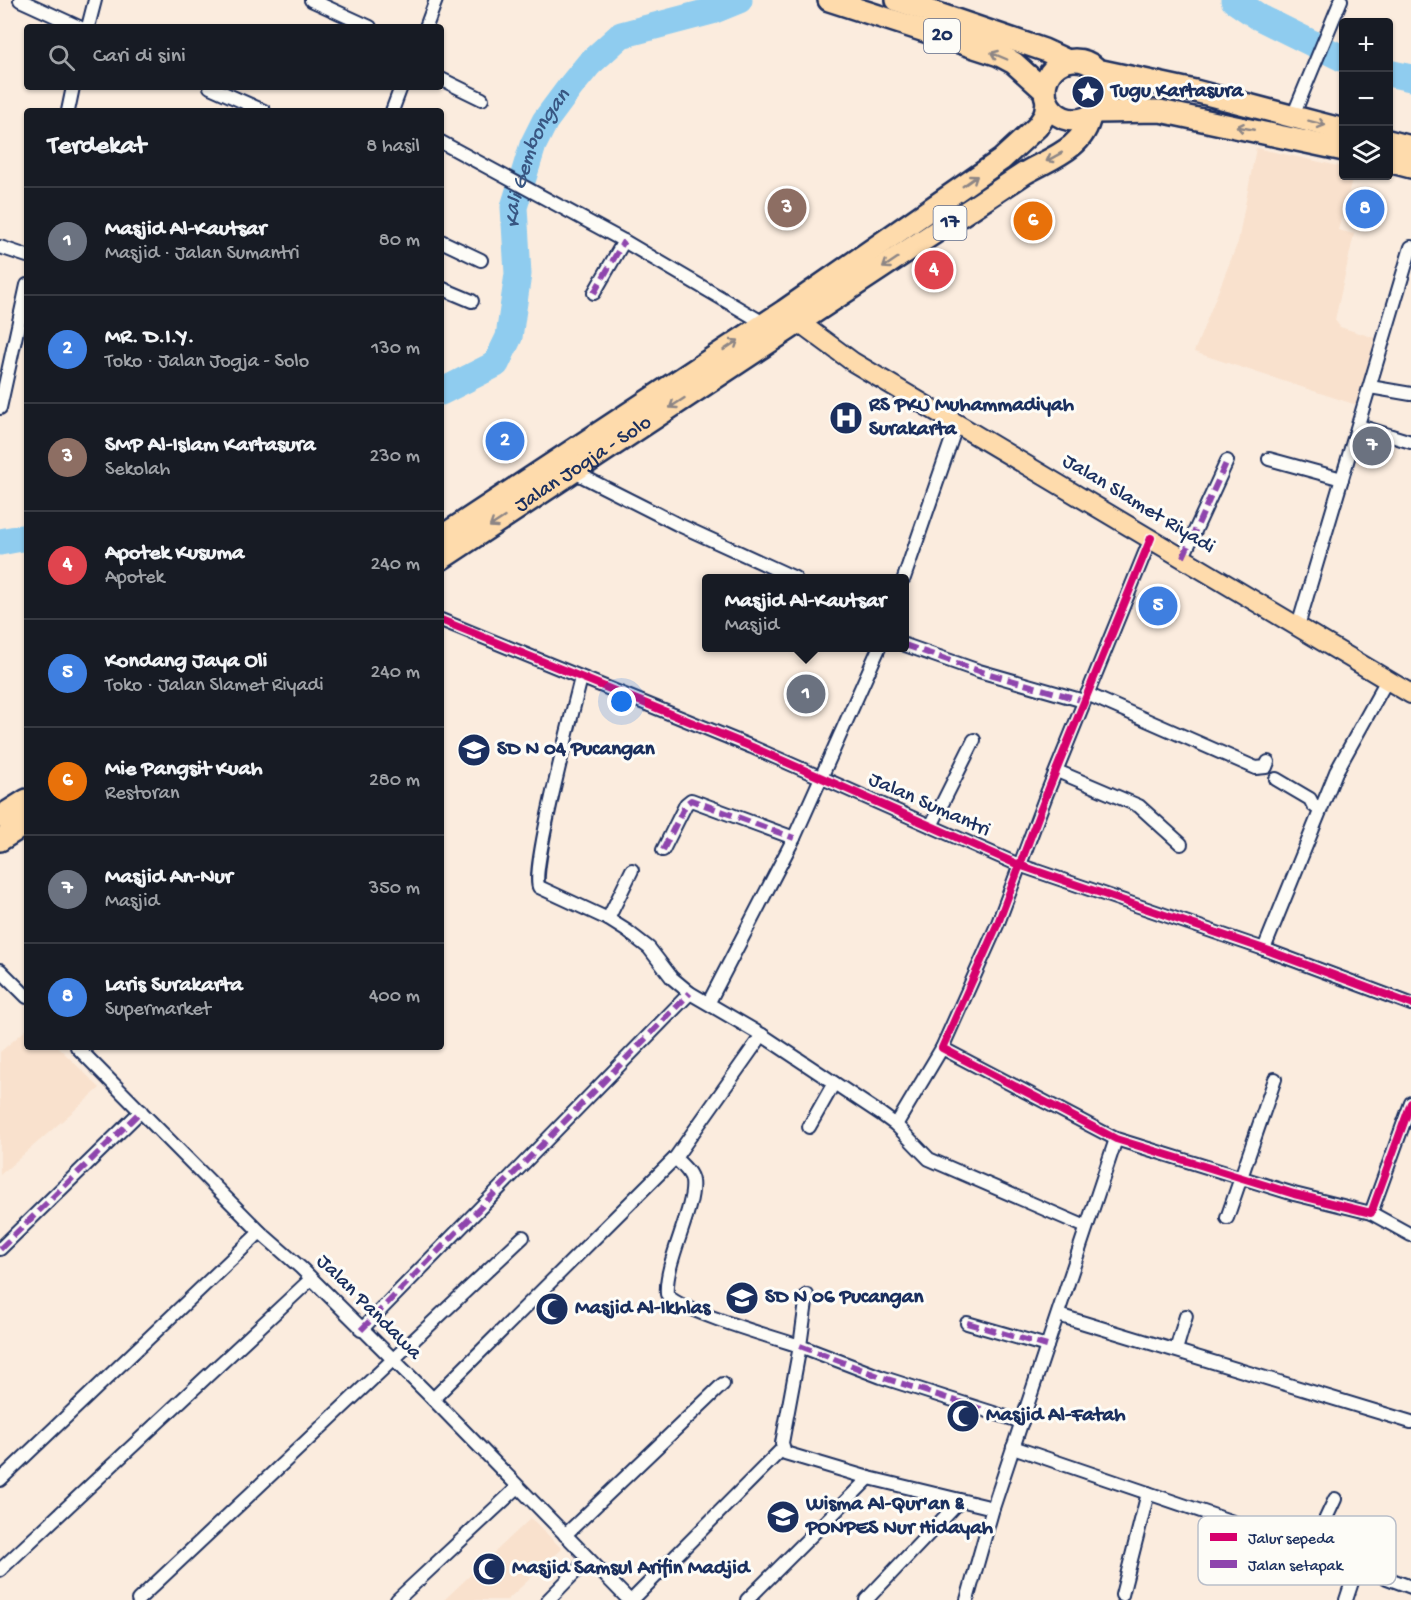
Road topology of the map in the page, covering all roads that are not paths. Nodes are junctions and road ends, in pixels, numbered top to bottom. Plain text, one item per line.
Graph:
1 (20, 0) edge
2 (95, 0) edge
3 (311, 0) edge
4 (436, 0) edge
5 (829, 0) edge
6 (897, 0) edge
7 (1341, 0) edge
8 (72, 24) edge
9 (89, 24) edge
10 (363, 24) edge
11 (427, 24) edge
12 (1068, 61) junction
13 (1097, 70) junction
14 (444, 80) edge
15 (73, 90) edge
16 (217, 90) edge
17 (400, 90) edge
18 (1046, 97) junction
19 (482, 99) dead end
20 (69, 108) edge
21 (257, 108) edge
22 (393, 108) edge
23 (1093, 114) junction
24 (1293, 116) junction
25 (1339, 129) edge
26 (1393, 142) edge
27 (444, 144) edge
28 (1411, 147) edge
29 (1339, 149) edge
30 (1393, 162) edge
31 (1411, 167) edge
32 (624, 241) junction
33 (444, 242) edge
34 (0, 247) edge
35 (1411, 247) edge
36 (24, 255) edge
37 (481, 260) dead end
38 (444, 289) edge
39 (594, 293) dead end
40 (24, 297) edge
41 (472, 301) dead end
42 (791, 317) junction
43 (772, 330) junction
44 (4, 375) edge
45 (1370, 387) junction
46 (1411, 394) edge
47 (0, 408) edge
48 (957, 424) junction
49 (1359, 426) junction
50 (1411, 442) edge
51 (1269, 459) dead end
52 (1227, 462) dead end
53 (574, 472) junction
54 (1342, 479) junction
55 (444, 535) edge
56 (1151, 538) junction
57 (1183, 557) junction
58 (444, 558) edge
59 (784, 574) edge
60 (906, 574) edge
61 (444, 621) edge
62 (1298, 626) junction
63 (909, 646) edge
64 (877, 652) edge
65 (581, 678) junction
66 (1387, 680) junction
67 (1411, 694) edge
68 (1086, 698) junction
69 (974, 740) dead end
70 (1268, 762) dead end
71 (1057, 771) junction
72 (822, 779) junction
73 (1276, 779) dead end
74 (24, 802) edge
75 (1320, 810) junction
76 (0, 817) edge
77 (24, 825) edge
78 (931, 826) junction
79 (794, 838) junction
80 (0, 840) edge
81 (1181, 844) dead end
82 (663, 850) dead end
83 (1019, 865) junction
84 (632, 870) dead end
85 (608, 919) junction
86 (1264, 949) junction
87 (0, 969) edge
88 (690, 993) junction
89 (24, 994) edge
90 (709, 1002) junction
91 (1411, 1004) edge
92 (762, 1035) junction
93 (942, 1048) junction
94 (80, 1050) edge
95 (1275, 1079) dead end
96 (834, 1083) junction
97 (1411, 1103) edge
98 (141, 1111) junction
99 (896, 1125) junction
100 (809, 1127) dead end
101 (1116, 1139) junction
102 (675, 1158) junction
103 (1239, 1177) junction
104 (1371, 1213) junction
105 (1227, 1218) dead end
106 (1086, 1227) junction
107 (260, 1232) junction
108 (1411, 1235) edge
109 (523, 1238) dead end
110 (0, 1249) edge
111 (310, 1280) junction
112 (807, 1295) dead end
113 (1058, 1315) junction
114 (1186, 1316) dead end
115 (967, 1323) dead end
116 (361, 1330) junction
117 (800, 1346) junction
118 (1047, 1346) junction
119 (1176, 1350) junction
120 (393, 1362) junction
121 (723, 1384) dead end
122 (433, 1399) junction
123 (1022, 1422) junction
124 (1411, 1422) edge
125 (1013, 1447) junction
126 (782, 1449) junction
127 (869, 1478) junction
128 (0, 1480) edge
129 (518, 1487) junction
130 (1148, 1493) junction
131 (1335, 1499) dead end
132 (960, 1501) junction
133 (993, 1508) junction
134 (1214, 1516) edge
135 (1327, 1516) edge
136 (565, 1536) junction
137 (588, 1559) junction
138 (0, 1570) edge
139 (1396, 1581) edge
140 (1351, 1585) edge
141 (1411, 1587) edge
142 (1122, 1595) dead end
143 (138, 1600) edge
144 (397, 1600) edge
145 (548, 1600) edge
146 (631, 1600) edge
147 (747, 1600) edge
148 (866, 1600) edge
149 (967, 1600) edge
150 (1346, 1600) edge

1 - 8 street
2 - 9 street
3 - 10 street
4 - 11 street
18 -> 5 highway, 20
6 - 12 highway, 20
7 - 24 street
12 - 13 highway
12 - 18 highway, 17
13 - 23 highway, 17
13 - 24 highway
14 - 19 street
15 - 20 street
16 - 21 street
17 - 22 street
18 - 23 highway
42 -> 18 highway, 17
29 -> 23 highway
23 -> 42 highway, 17
24 -> 25 highway
26 - 28 highway
27 - 32 street
30 - 31 highway
32 - 39 street
32 - 43 street
33 - 37 street
34 - 36 street
35 - 45 street
38 - 41 street
40 - 44 street
42 - 43 highway, 17
42 - 48 main road, Jalan Slamet Riyadi
43 -> 53 highway, Jalan Jogja - Solo / 17
55 -> 43 highway, Jalan Jogja - Solo / 17
44 - 47 street
45 - 46 street
45 - 49 street
48 - 56 main road, Jalan Slamet Riyadi
48 - 60 street
49 - 50 street
49 - 54 street
51 - 54 street
52 - 57 street
53 -> 58 highway, Jalan Jogja - Solo / 17
53 - 59 street
54 - 62 street
56 - 57 main road, Jalan Slamet Riyadi
56 - 68 street
57 - 62 main road, Jalan Slamet Riyadi
61 - 65 street, Jalan Sumantri
62 - 66 main road, Jalan Slamet Riyadi
63 - 68 street
64 - 72 street
65 - 72 street, Jalan Sumantri
65 - 85 street
66 - 67 main road, Jalan Slamet Riyadi
66 - 75 street
68 - 70 street
68 - 71 street
69 - 78 street
71 - 81 street
71 - 83 street
72 - 78 street, Jalan Sumantri
72 - 79 street
73 - 75 street
74 - 76 highway
75 - 86 street
77 - 80 highway
78 - 83 street, Jalan Sumantri
79 - 82 street
79 - 90 street
83 - 86 street, Jalan Sumantri
83 - 93 street
84 - 85 street
85 - 88 street
86 - 91 street, Jalan Sumantri
87 - 89 street
88 - 90 street
88 - 116 street
90 - 92 street
92 - 96 street
92 - 102 street
93 - 99 street
93 - 101 street
94 - 98 street, Jalan Pandawa
95 - 103 street
96 - 99 street
96 - 100 street
97 - 104 street
98 - 107 street, Jalan Pandawa
98 - 110 street
99 - 106 street
101 - 103 street
101 - 106 street
102 - 117 street
102 - 122 street
103 - 104 street
103 - 105 street
104 - 108 street
106 - 113 street
107 - 111 street, Jalan Pandawa
107 - 128 street
109 - 120 street
111 - 116 street, Jalan Pandawa
111 - 138 street
112 - 117 street
113 - 118 street
113 - 119 street
114 - 119 street
115 - 118 street
116 - 120 street, Jalan Pandawa
117 - 123 street
117 - 126 street
118 - 123 street
119 - 124 street
120 - 122 street, Jalan Pandawa
120 - 143 street
121 - 136 street
122 - 129 street, Jalan Pandawa
123 - 125 street
125 - 130 street
125 - 133 street
126 - 127 street
126 - 146 street
127 - 132 street
127 - 147 street
129 - 136 street, Jalan Pandawa
129 - 144 street
130 - 134 street
130 - 142 street
131 - 135 street
132 - 133 street
132 - 148 street
133 - 149 street
136 - 137 street, Jalan Pandawa
137 - 145 street
137 - 146 street, Jalan Pandawa
139 - 141 street
140 - 150 street

